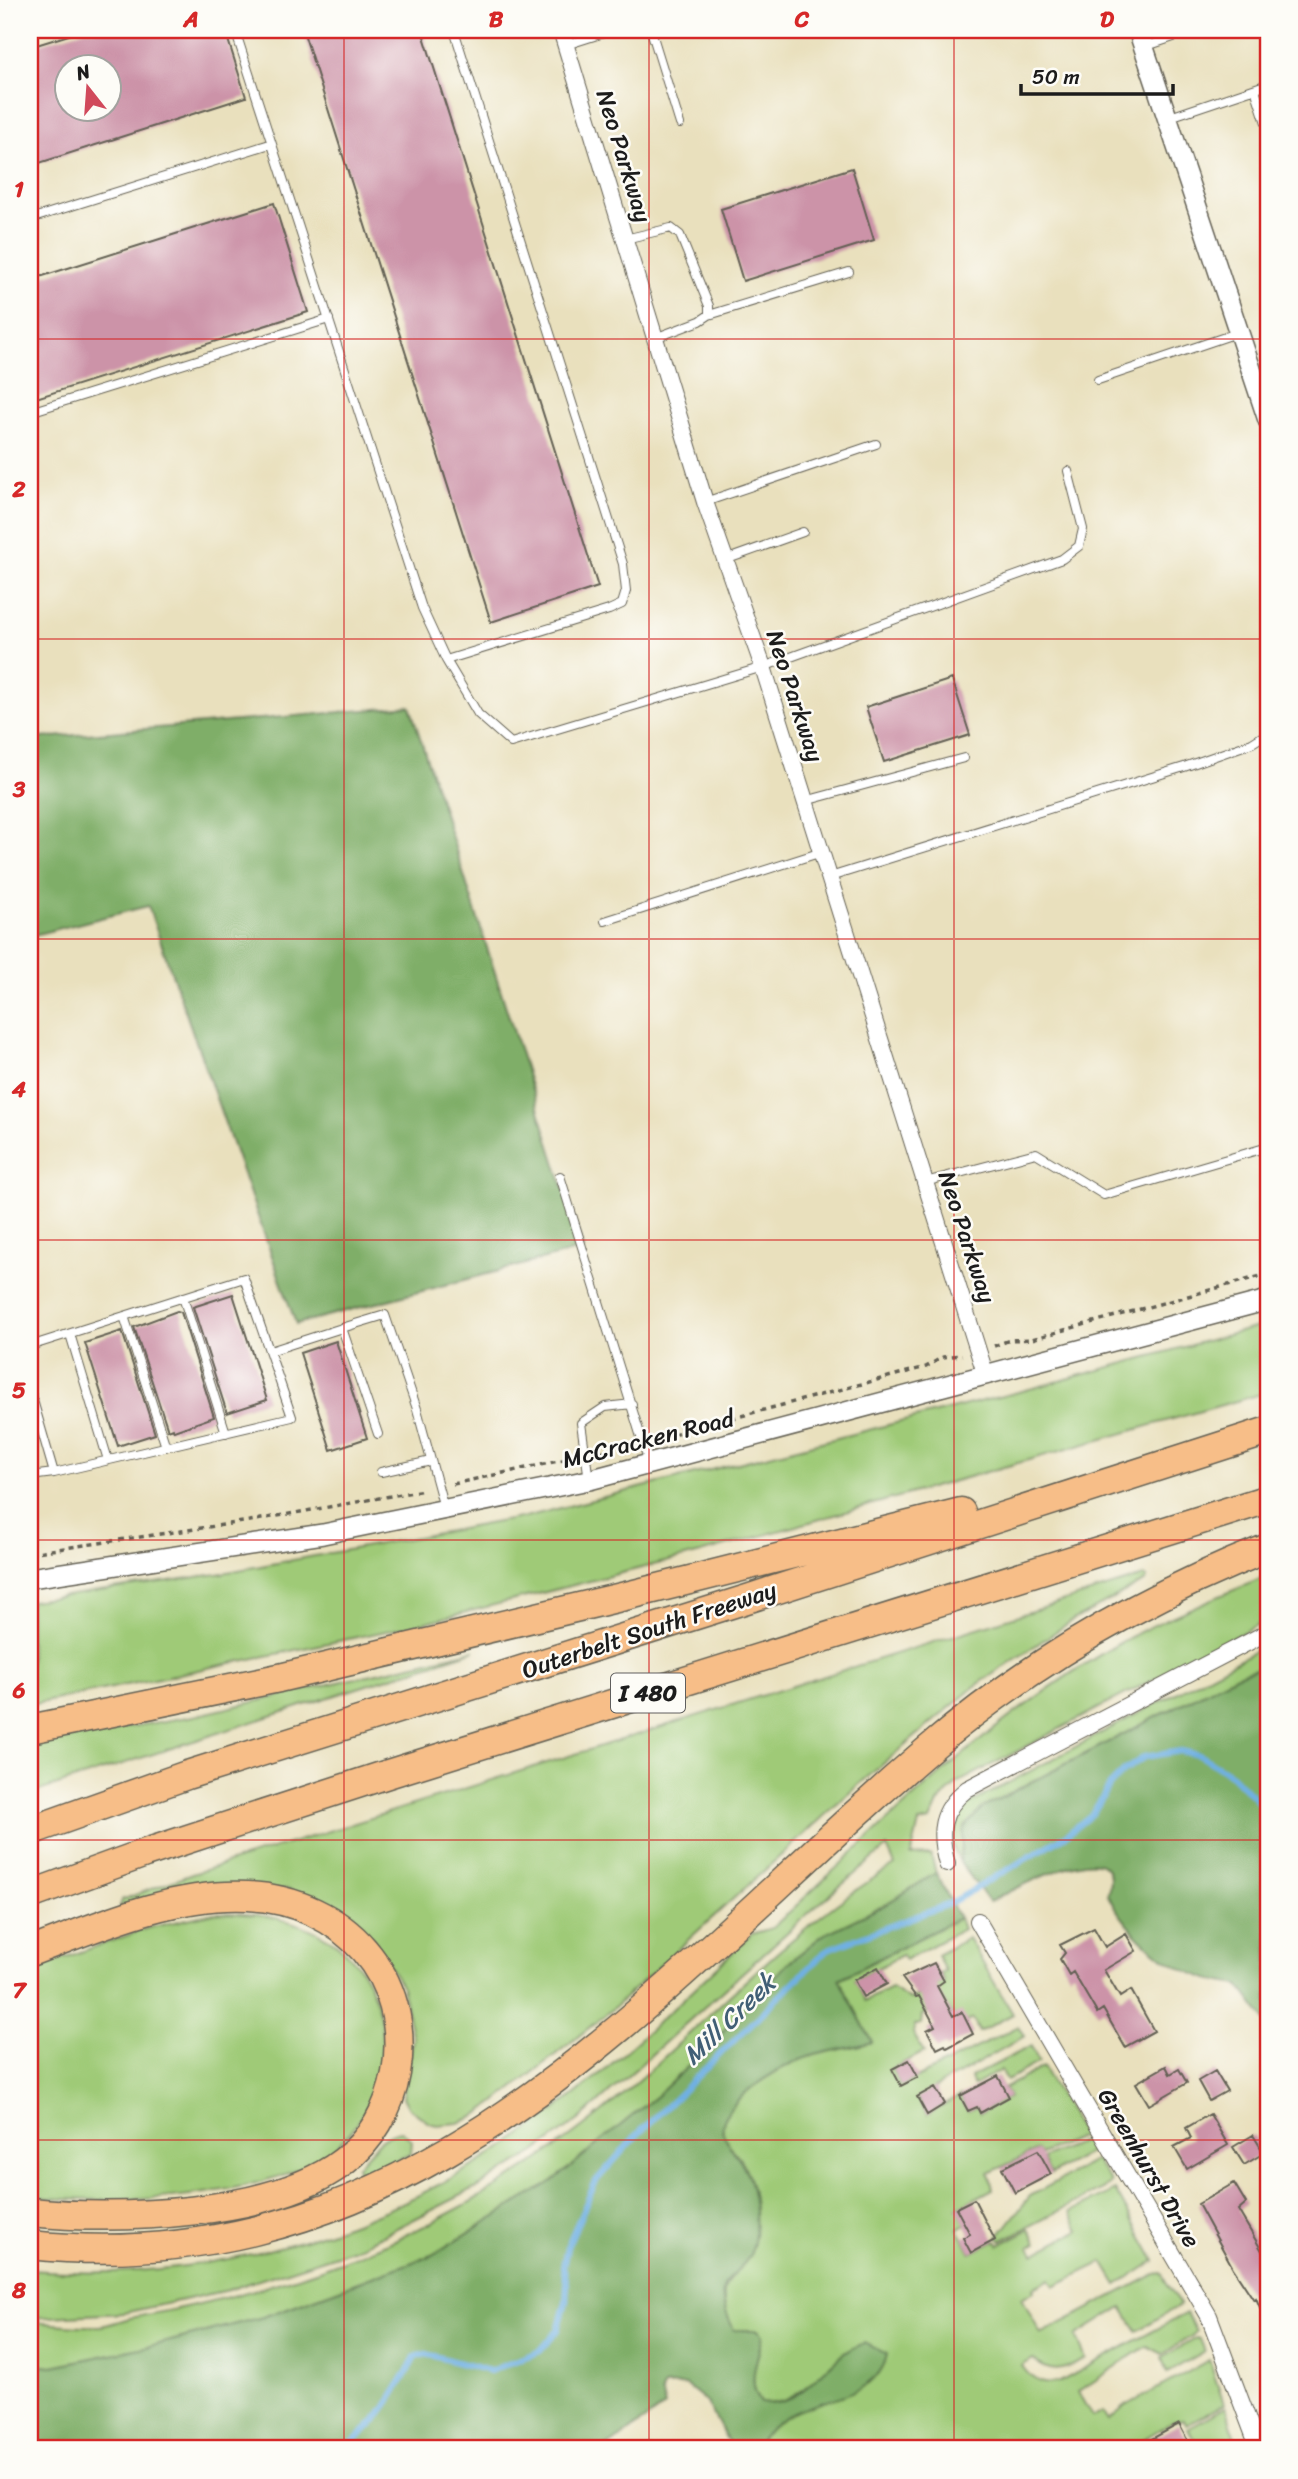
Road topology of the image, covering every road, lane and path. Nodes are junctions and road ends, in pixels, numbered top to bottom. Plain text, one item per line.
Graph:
1 (235, 30) edge
2 (454, 30) edge
3 (613, 30) edge
4 (651, 30) edge
5 (1194, 30) edge
6 (564, 37) edge
7 (1141, 38) edge
8 (1268, 84) edge
9 (1255, 89) junction
10 (1167, 118) junction
11 (680, 124) dead end
12 (1268, 129) edge
13 (270, 144) junction
14 (30, 219) edge
15 (625, 239) junction
16 (849, 272) dead end
17 (709, 314) junction
18 (329, 319) junction
19 (1240, 332) junction
20 (655, 338) junction
21 (1098, 380) dead end
22 (30, 412) edge
23 (1268, 419) edge
24 (876, 444) dead end
25 (1068, 471) dead end
26 (705, 502) junction
27 (803, 532) dead end
28 (725, 560) junction
29 (446, 660) junction
30 (763, 667) junction
31 (1268, 733) edge
32 (964, 758) dead end
33 (805, 801) junction
34 (822, 852) junction
35 (830, 877) junction
36 (605, 921) dead end
37 (1268, 1147) edge
38 (560, 1176) dead end
39 (925, 1182) junction
40 (1268, 1275) edge
41 (183, 1297) junction
42 (1268, 1300) edge
43 (124, 1316) junction
44 (342, 1328) junction
45 (70, 1334) junction
46 (1007, 1342) dead end
47 (30, 1346) edge
48 (270, 1351) junction
49 (947, 1359) dead end
50 (986, 1376) junction
51 (30, 1390) edge
52 (632, 1404) junction
53 (1268, 1431) edge
54 (226, 1433) junction
55 (378, 1434) dead end
56 (643, 1442) junction
57 (166, 1447) junction
58 (1205, 1451) junction
59 (585, 1455) junction
60 (108, 1460) junction
61 (431, 1461) junction
62 (650, 1465) junction
63 (381, 1472) dead end
64 (54, 1473) junction
65 (30, 1476) edge
66 (589, 1480) junction
67 (438, 1487) junction
68 (1268, 1499) edge
69 (444, 1511) junction
70 (1268, 1548) edge
71 (30, 1553) edge
72 (30, 1578) edge
73 (1268, 1632) edge
74 (30, 1729) edge
75 (30, 1830) edge
76 (947, 1864) dead end
77 (30, 1895) edge
78 (978, 1921) dead end
79 (30, 1952) edge
80 (30, 2213) edge
81 (30, 2245) edge
82 (1259, 2449) edge

1 - 13 lane
2 - 29 lane
3 - 6 lane
4 - 11 lane
5 - 7 lane
6 - 15 street, Neo Parkway
7 - 10 street
8 - 9 lane
9 - 10 lane
9 - 12 lane
10 - 19 street
13 - 14 lane
13 - 18 lane
15 - 17 lane
15 - 20 street, Neo Parkway
16 - 17 lane
17 - 20 lane
18 - 22 lane
18 - 29 lane
19 - 21 lane
19 - 23 street
20 - 26 street, Neo Parkway
24 - 26 lane
25 - 30 lane
26 - 28 street, Neo Parkway
27 - 28 lane
28 - 30 street, Neo Parkway
29 - 30 lane
30 - 33 street, Neo Parkway
31 - 35 lane
32 - 33 lane
33 - 34 street, Neo Parkway
34 - 35 street, Neo Parkway
34 - 36 lane
35 - 39 street, Neo Parkway
37 - 39 lane
38 - 52 lane
39 - 50 street, Neo Parkway
40 - 46 path
41 - 43 lane
41 - 48 lane
41 - 54 lane
42 - 50 street, McCracken Road
43 - 45 lane
43 - 57 lane
44 - 48 lane
44 - 55 lane
44 - 61 lane
45 - 47 lane
45 - 60 lane
48 - 54 lane
49 - 56 path
50 - 62 street, McCracken Road
51 - 64 lane
52 - 56 lane
52 - 59 lane
53 - 58 highway, Outerbelt South Freeway / I 480
54 - 57 lane
56 - 59 path
56 - 62 lane
57 - 60 lane
58 - 74 highway
58 - 75 highway, Outerbelt South Freeway / I 480
59 - 66 lane
59 - 67 path
60 - 64 lane
61 - 63 lane
61 - 67 lane
62 - 66 street, McCracken Road
64 - 65 lane
66 - 69 street, McCracken Road
67 - 69 lane
67 - 71 path
68 - 77 highway, I 480
69 - 72 street, McCracken Road
70 - 81 highway
73 - 76 street
78 - 82 street, Greenhurst Drive
79 - 80 highway

